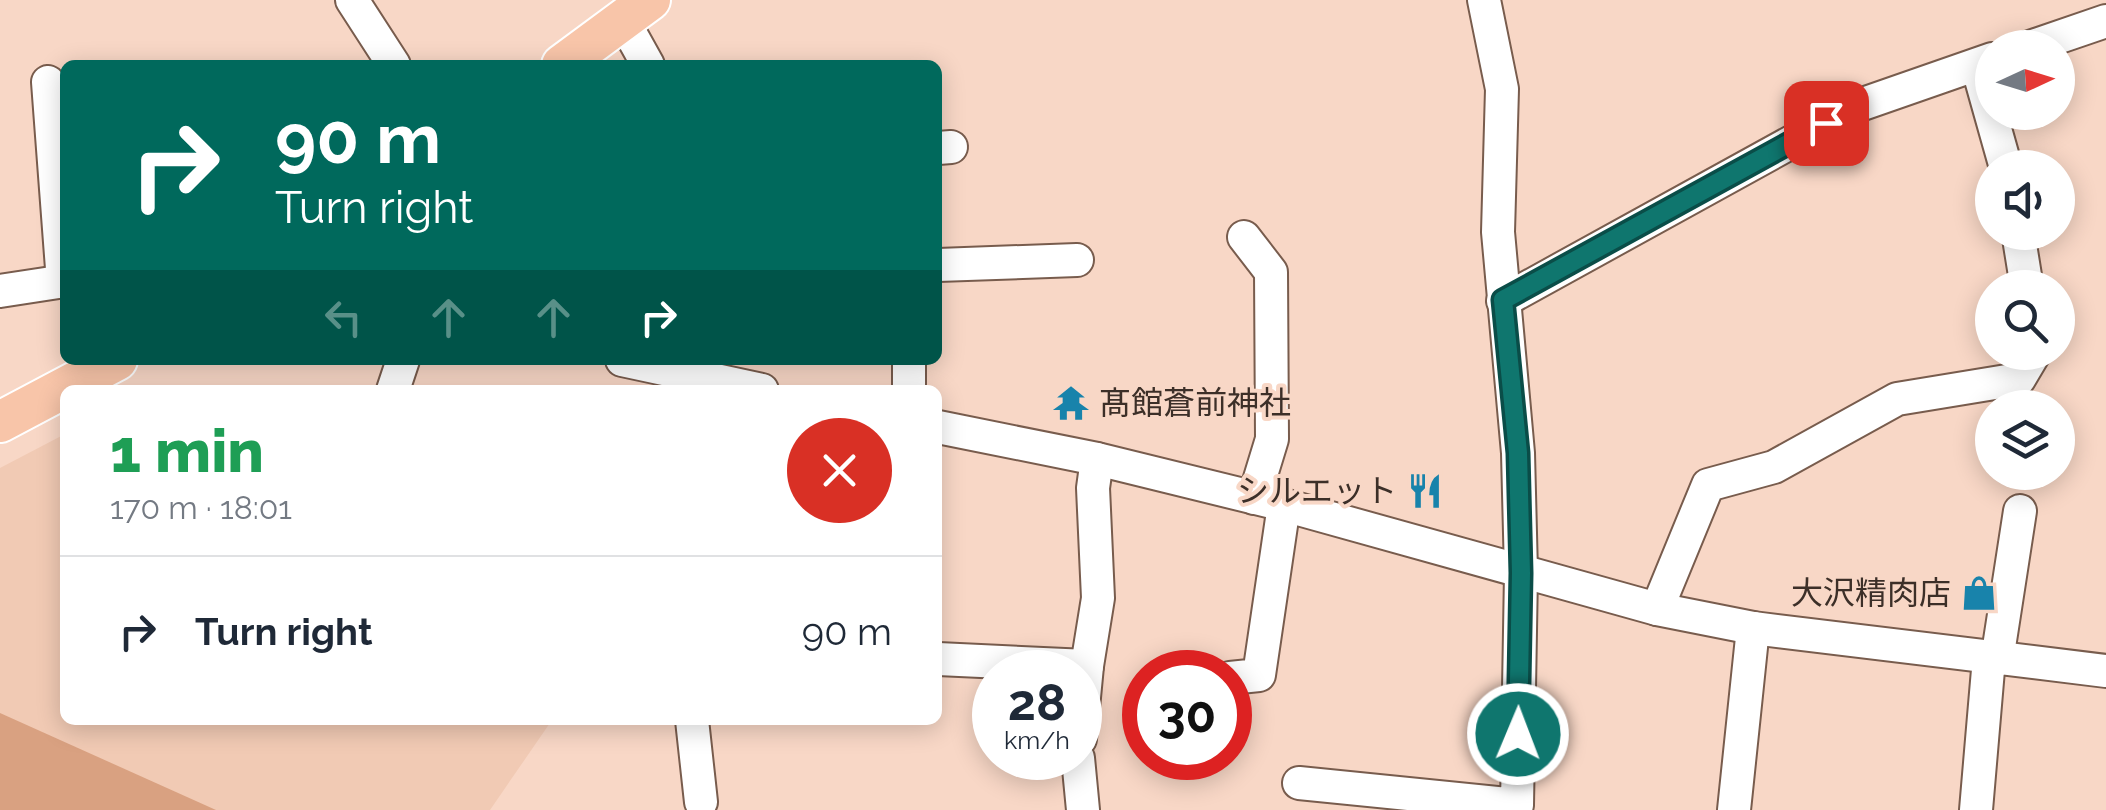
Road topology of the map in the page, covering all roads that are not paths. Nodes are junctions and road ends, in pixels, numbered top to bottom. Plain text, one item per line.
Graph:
1 (1484, 0) edge
2 (364, 5) edge
3 (637, 10) edge
4 (2106, 21) edge
5 (2075, 32) edge
6 (392, 60) edge
7 (569, 60) edge
8 (647, 60) edge
9 (1975, 65) edge
10 (48, 82) dead end
11 (60, 232) edge
12 (1244, 237) dead end
13 (1076, 260) dead end
14 (942, 265) edge
15 (60, 283) edge
16 (0, 292) edge
17 (1503, 300) junction
18 (108, 365) edge
19 (691, 368) edge
20 (2024, 370) edge
21 (629, 371) edge
22 (70, 385) edge
23 (746, 385) edge
24 (60, 390) edge
25 (0, 422) edge
26 (942, 428) edge
27 (1097, 459) junction
28 (1269, 502) junction
29 (2020, 511) dead end
30 (1521, 573) junction
31 (1657, 609) junction
32 (1753, 628) junction
33 (1090, 650) edge
34 (942, 659) edge
35 (1993, 659) junction
36 (972, 661) edge
37 (2106, 672) edge
38 (1252, 676) edge
39 (692, 725) edge
40 (1080, 780) edge
41 (1299, 783) dead end
42 (700, 802) dead end
43 (1083, 810) edge
44 (1734, 810) edge
45 (1976, 810) edge

1 - 17 street
2 - 6 street
3 - 7 main road
3 - 8 street
4 - 5 street
9 - 17 street
10 - 11 street
12 - 28 street
13 - 14 street
15 - 16 street
17 - 30 street
18 - 22 main road
19 - 21 street
19 - 23 street
20 - 31 street
24 - 25 main road
26 - 27 street
27 - 28 street
27 - 33 street
28 - 30 street
28 - 38 street
29 - 35 street
30 - 31 street
30 - 41 street
31 - 32 street
32 - 35 street
32 - 44 street
34 - 36 street
35 - 37 street
35 - 45 street
39 - 42 street
40 - 43 street

